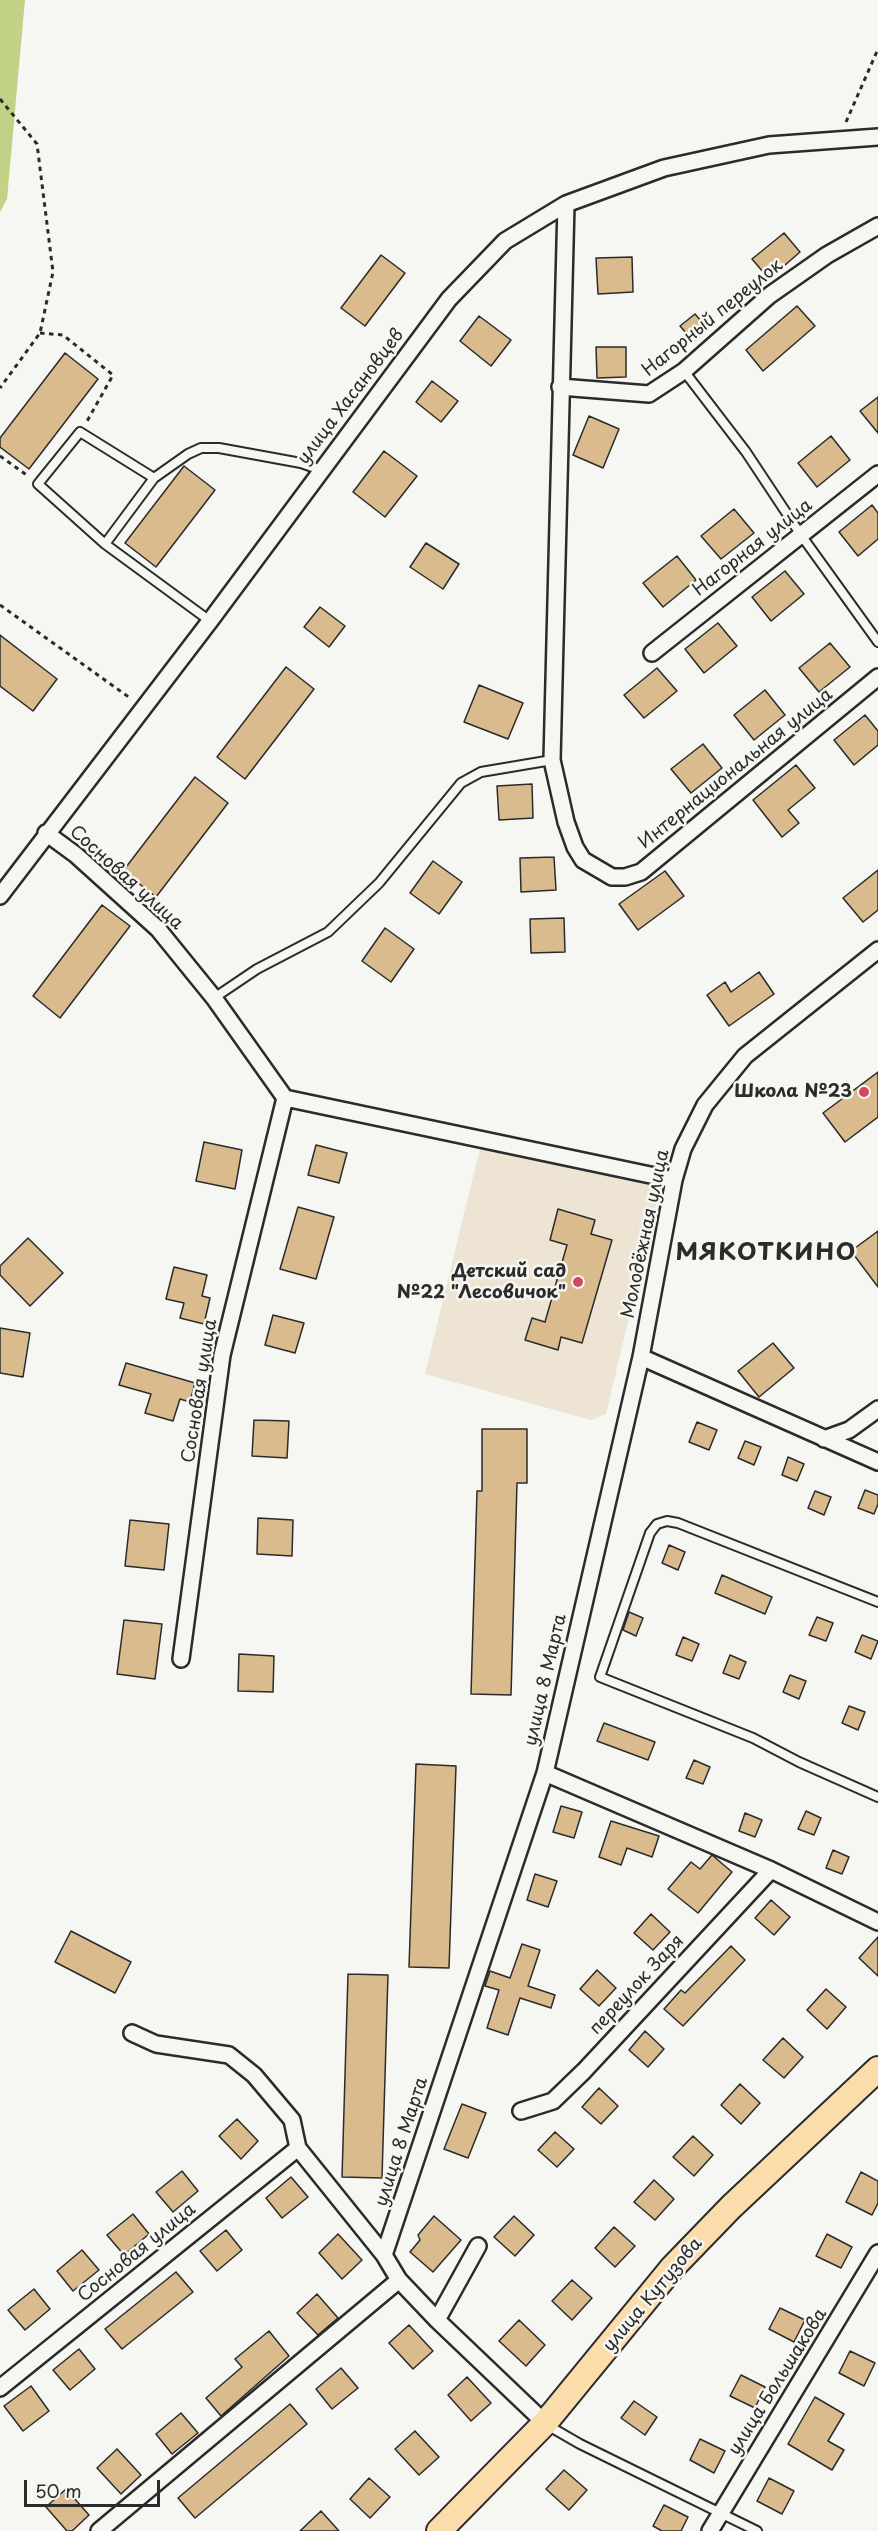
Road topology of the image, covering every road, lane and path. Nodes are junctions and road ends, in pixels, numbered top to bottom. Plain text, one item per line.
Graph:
1 (878, 49) edge
2 (0, 99) edge
3 (878, 137) edge
4 (838, 140) junction
5 (566, 204) junction
6 (878, 226) edge
7 (40, 333) junction
8 (684, 371) junction
9 (560, 387) junction
10 (0, 388) edge
11 (80, 432) junction
12 (0, 456) edge
13 (321, 470) junction
14 (878, 474) edge
15 (154, 478) junction
16 (38, 484) junction
17 (801, 535) junction
18 (105, 544) junction
19 (0, 605) edge
20 (210, 621) junction
21 (878, 642) edge
22 (652, 653) dead end
23 (878, 678) edge
24 (143, 708) junction
25 (552, 760) junction
26 (46, 833) junction
27 (0, 896) edge
28 (878, 950) edge
29 (214, 998) junction
30 (285, 1098) junction
31 (674, 1180) junction
32 (641, 1358) junction
33 (878, 1409) edge
34 (824, 1439) junction
35 (878, 1462) edge
36 (878, 1602) edge
37 (181, 1659) dead end
38 (545, 1773) junction
39 (878, 1797) edge
40 (771, 1870) junction
41 (878, 1922) edge
42 (132, 2033) dead end
43 (878, 2069) edge
44 (521, 2111) dead end
45 (298, 2148) junction
46 (478, 2246) dead end
47 (878, 2253) edge
48 (384, 2255) junction
49 (399, 2280) junction
50 (436, 2320) junction
51 (0, 2388) edge
52 (545, 2423) junction
53 (721, 2511) junction
54 (99, 2531) edge
55 (439, 2531) edge
56 (710, 2531) edge
57 (757, 2531) edge

1 - 4 path
2 - 7 path
3 - 4 street, улица Хасановцев
4 - 5 street, улица Хасановцев
5 - 9 street
5 - 13 street, улица Хасановцев
6 - 8 street, Нагорный переулок
7 - 10 path
7 - 11 path
8 - 9 street, Нагорный переулок
8 - 17 lane
9 - 25 street
11 - 15 lane
11 - 16 lane
12 - 16 path
13 - 15 lane
13 - 20 street, улица Хасановцев
14 - 17 street, Нагорная улица
15 - 18 lane
16 - 18 lane
17 - 21 lane
17 - 22 street, Нагорная улица
18 - 20 lane
19 - 24 path
20 - 24 street, улица Хасановцев
23 - 25 street, Интернациональная улица
24 - 26 street, улица Хасановцев
25 - 29 lane
26 - 27 street, улица Хасановцев
26 - 29 street, Сосновая улица
28 - 31 street, Молодёжная улица
29 - 30 street, Сосновая улица
30 - 31 street
30 - 37 street, Сосновая улица
31 - 32 street, Молодёжная улица
32 - 34 street
32 - 38 street, улица 8 Марта
33 - 34 street
34 - 35 street
36 - 39 lane
38 - 40 street
38 - 48 street, улица 8 Марта
40 - 41 street
40 - 44 street, переулок Заря
42 - 45 street
43 - 52 main road, улица Кутузова
45 - 48 street
45 - 51 street, Сосновая улица
46 - 50 street
47 - 53 street, улица Большакова
48 - 49 street
49 - 50 street
49 - 54 street
50 - 52 street
52 - 53 lane
52 - 55 main road, улица Кутузова
53 - 56 street, улица Большакова
53 - 57 lane

